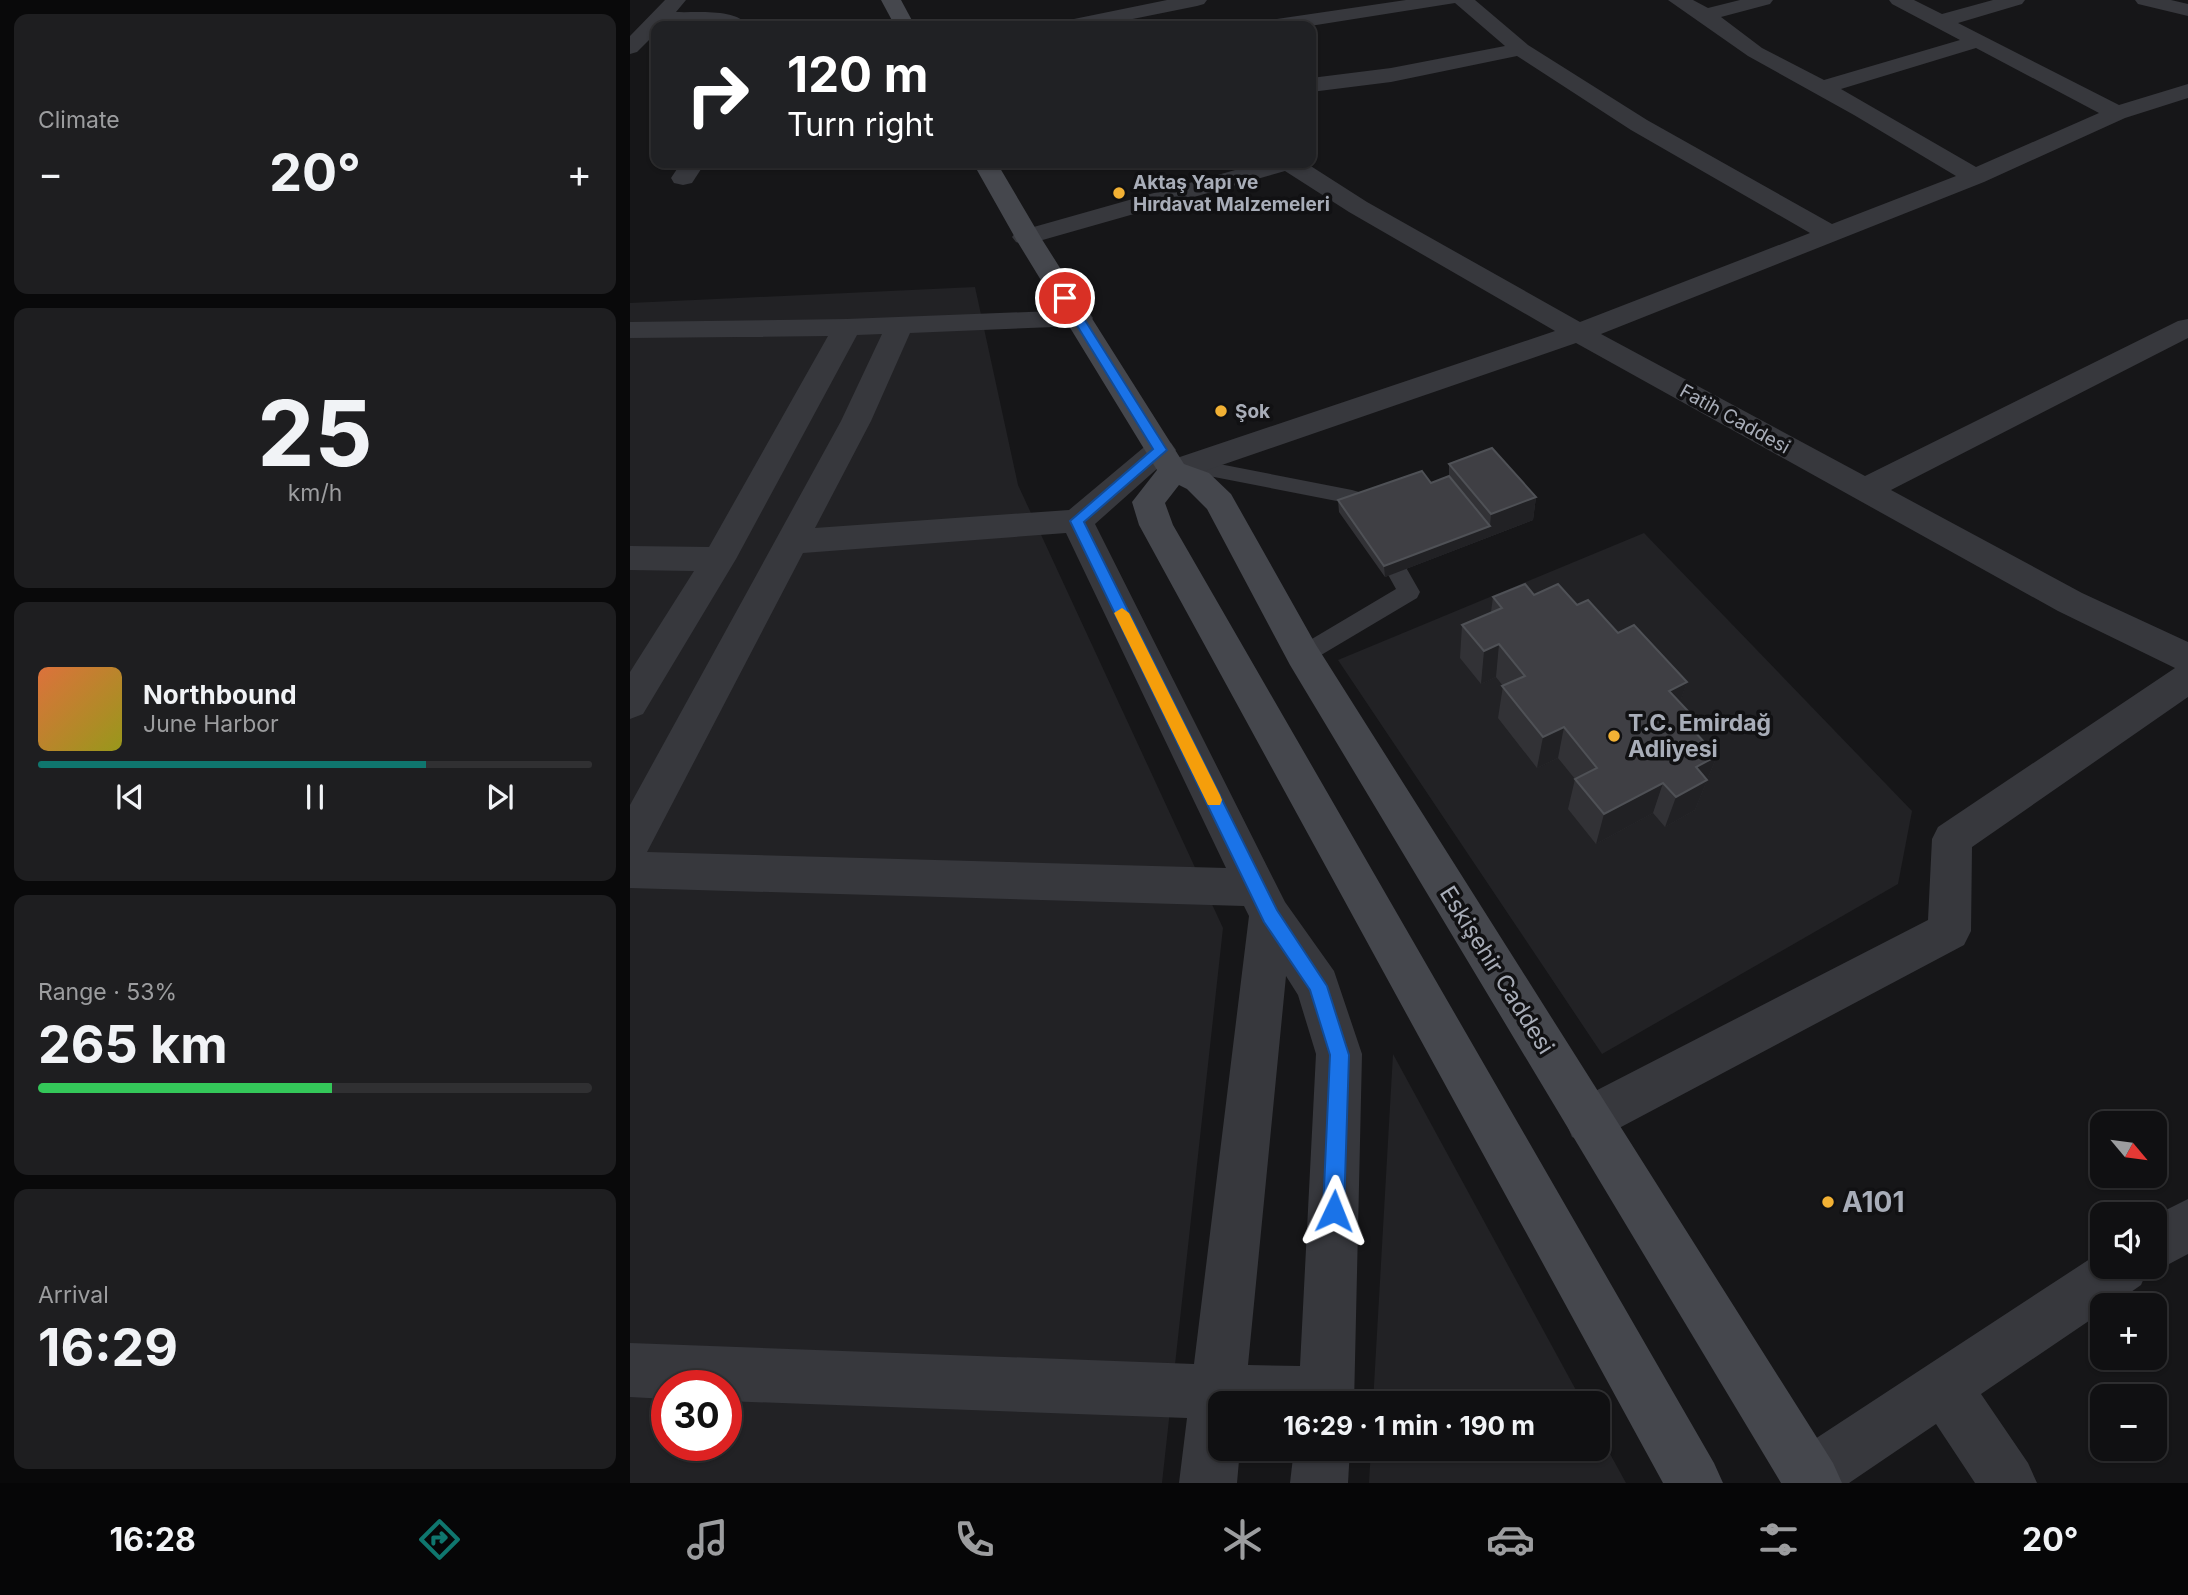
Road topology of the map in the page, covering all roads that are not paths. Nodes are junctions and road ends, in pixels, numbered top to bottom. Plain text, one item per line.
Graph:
1 (676, 0) edge
2 (891, 0) edge
3 (1447, 0) edge
4 (1463, 0) edge
5 (1678, 0) edge
6 (1763, 0) edge
7 (1899, 0) edge
8 (2015, 0) edge
9 (2145, 0) edge
10 (1198, 5) edge
11 (2188, 9) edge
12 (1705, 15) junction
13 (660, 17) junction
14 (656, 21) edge
15 (725, 21) edge
16 (902, 21) edge
17 (1100, 21) edge
18 (1304, 21) edge
19 (1941, 21) junction
20 (651, 26) edge
21 (1978, 41) junction
22 (630, 48) edge
23 (1521, 49) junction
24 (1316, 84) edge
25 (1822, 88) junction
26 (2188, 91) edge
27 (2117, 113) junction
28 (988, 168) edge
29 (1270, 168) edge
30 (1296, 168) edge
31 (1975, 177) junction
32 (1830, 234) junction
33 (1025, 237) junction
34 (1079, 318) junction
35 (900, 325) junction
36 (847, 327) junction
37 (2188, 327) edge
38 (630, 330) edge
39 (1578, 333) junction
40 (1166, 460) junction
41 (1864, 490) junction
42 (1352, 497) edge
43 (1077, 521) junction
44 (790, 542) junction
45 (630, 558) edge
46 (719, 559) junction
47 (1392, 562) edge
48 (1303, 655) junction
49 (2188, 658) edge
50 (2188, 678) edge
51 (630, 704) edge
52 (630, 844) edge
53 (630, 870) edge
54 (1264, 902) junction
55 (1589, 1120) junction
56 (2188, 1224) edge
57 (2167, 1238) edge
58 (2105, 1279) edge
59 (630, 1370) edge
60 (1943, 1387) junction
61 (1218, 1391) edge
62 (1326, 1391) edge
63 (1208, 1392) edge
64 (1210, 1461) edge
65 (1321, 1461) edge
66 (1811, 1479) edge
67 (1208, 1483) edge
68 (1320, 1483) edge
69 (1694, 1483) edge
70 (2008, 1483) edge

1 - 13 street
2 - 16 main road
3 - 18 street
4 - 23 street
5 - 12 street
6 - 12 street
7 - 19 street
8 - 19 street
9 - 11 street
10 - 17 street
12 - 25 street
13 - 14 street
13 - 15 street
19 - 21 street
20 - 22 street
21 - 25 street
21 - 27 street
23 - 24 street
23 - 32 street
25 - 31 street
26 - 27 street
27 - 31 street
28 - 33 main road
29 - 33 street
30 - 39 street, Fatih Caddesi
31 - 32 street
32 - 39 street
33 - 34 main road
34 - 35 street
34 - 40 main road
35 - 36 street
35 - 44 street
36 - 38 street
36 - 46 street
37 - 41 street
39 - 40 street
39 - 41 street, Fatih Caddesi
40 - 42 lane
40 - 43 street
40 - 48 main road, Eskişehir Caddesi
40 - 69 main road
41 - 49 street, Fatih Caddesi
43 - 44 street
43 - 54 street
44 - 52 street
45 - 46 street
46 - 51 street
47 - 48 lane
48 - 55 main road, Eskişehir Caddesi
50 - 55 street
53 - 54 street
54 - 61 street
54 - 62 street
55 - 66 main road, Eskişehir Caddesi
56 - 57 street
58 - 60 street
59 - 63 street
60 - 66 street
60 - 70 street
64 - 67 street
65 - 68 street

